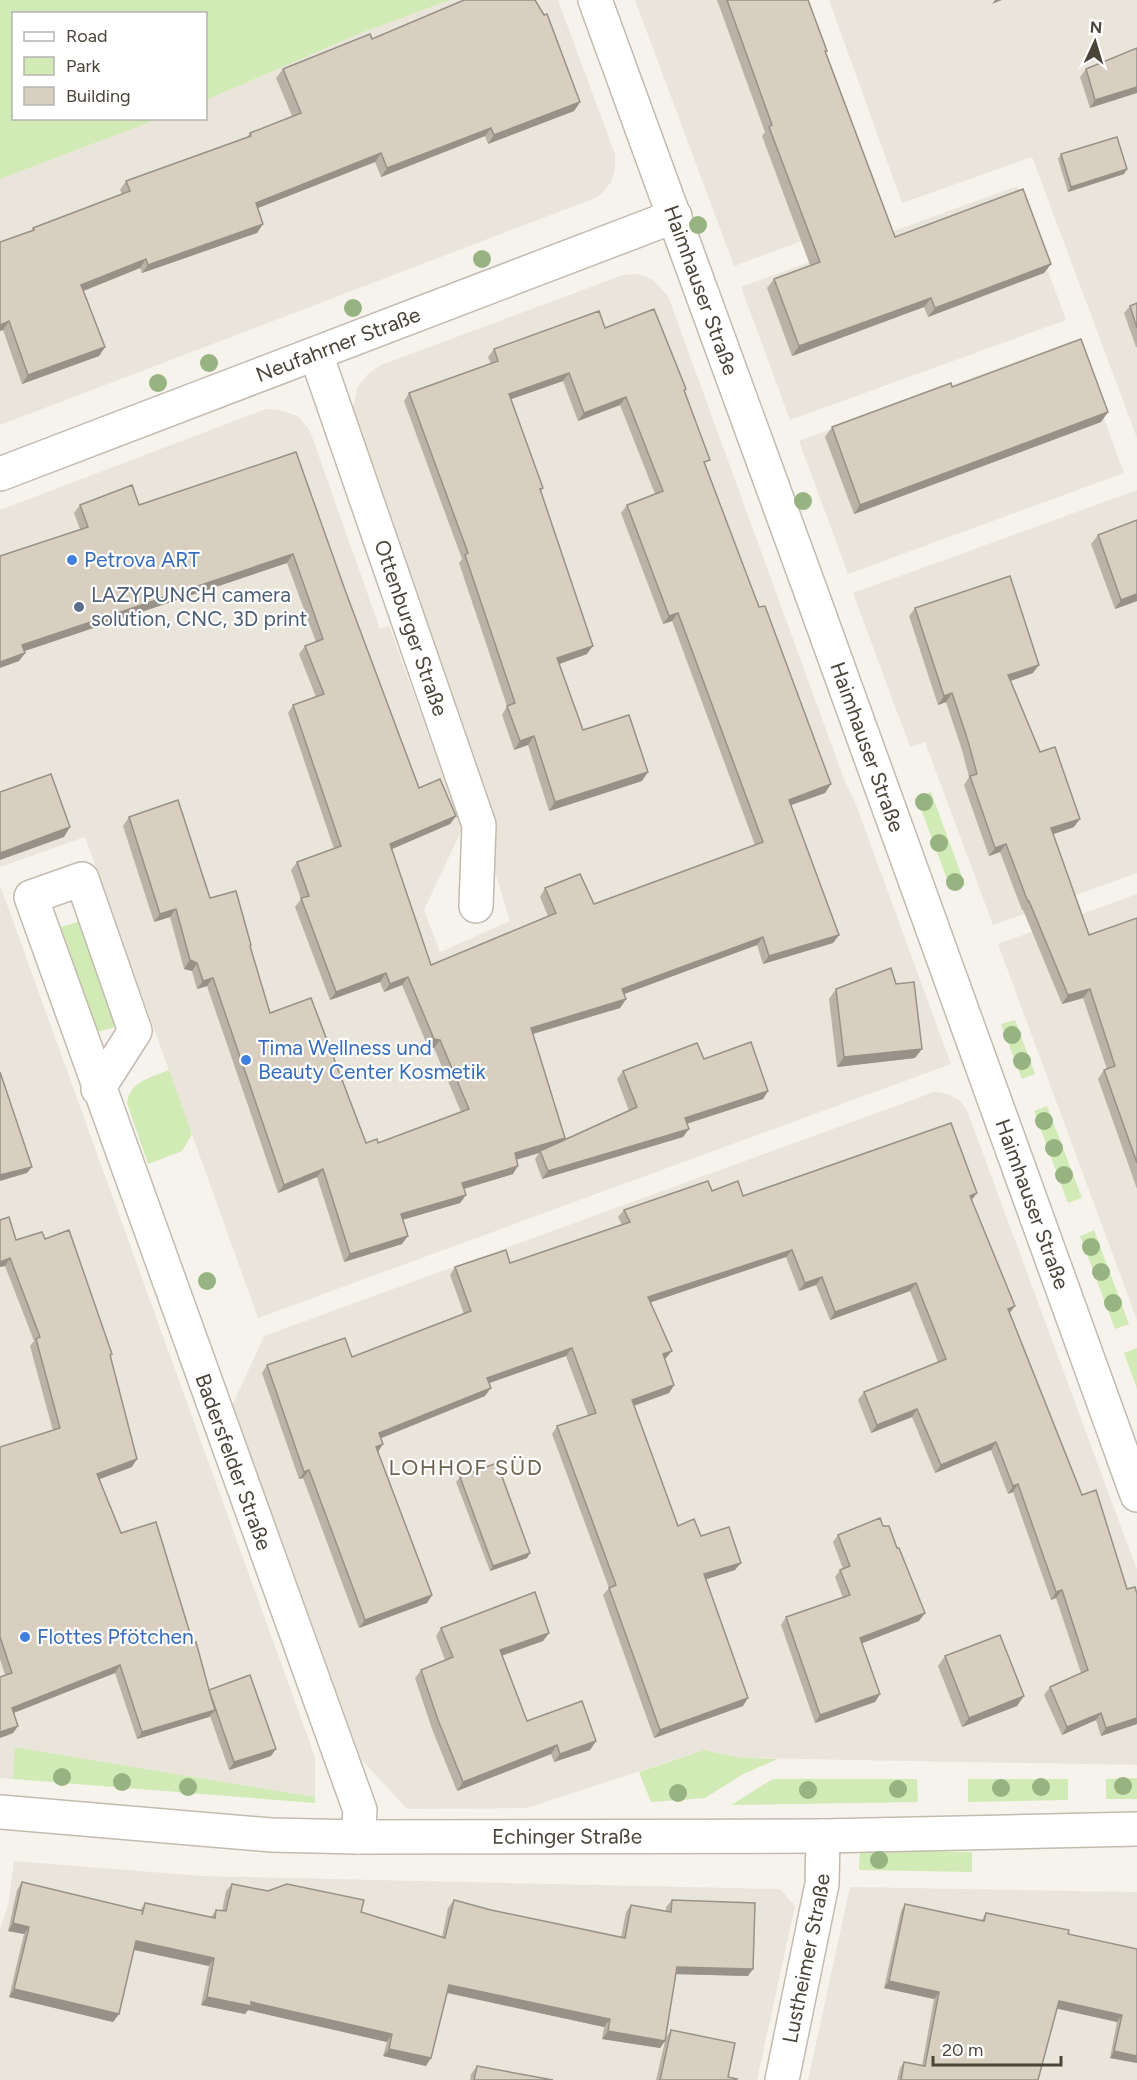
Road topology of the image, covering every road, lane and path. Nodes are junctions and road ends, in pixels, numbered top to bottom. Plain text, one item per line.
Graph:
1 (595, 0) edge
2 (675, 216) junction
3 (316, 354) junction
4 (0, 474) edge
5 (476, 906) dead end
6 (98, 1089) junction
7 (1137, 1495) edge
8 (0, 1812) edge
9 (1137, 1829) edge
10 (823, 1836) junction
11 (358, 1837) junction
12 (782, 2080) edge

1 - 2 street, Haimhauser Straße
2 - 3 street, Neufahrner Straße
2 - 7 street, Haimhauser Straße
3 - 4 street, Neufahrner Straße
3 - 5 street, Ottenburger Straße
6 - 6 street, Badersfelder Straße
6 - 11 street, Badersfelder Straße
8 - 11 street, Echinger Straße
9 - 10 street, Echinger Straße
10 - 11 street, Echinger Straße
10 - 12 street, Lustheimer Straße

